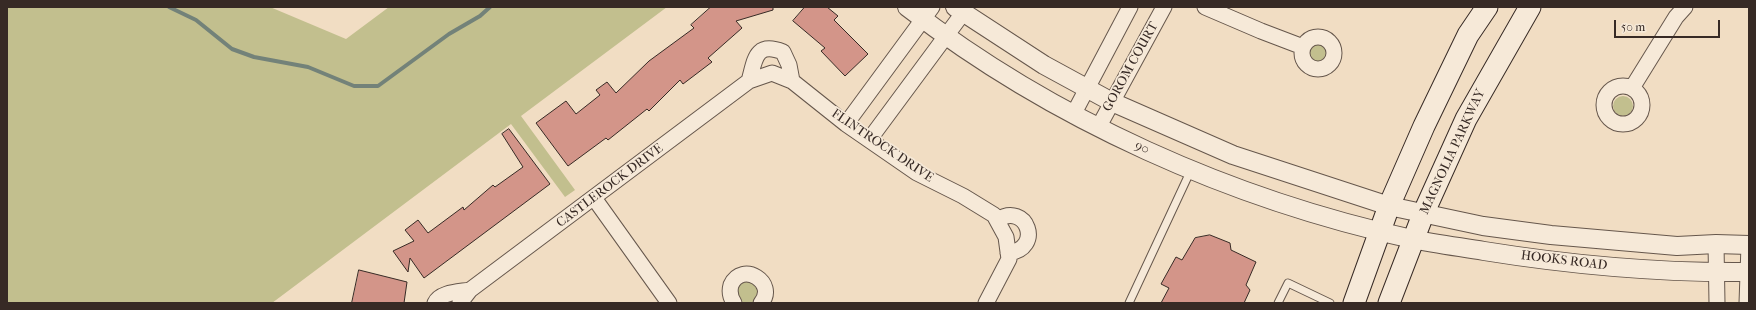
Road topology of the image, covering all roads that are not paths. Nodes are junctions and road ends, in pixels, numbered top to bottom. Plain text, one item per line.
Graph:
1 (907, 7) edge
2 (1130, 7) edge
3 (1164, 7) edge
4 (1205, 7) edge
5 (1487, 7) edge
6 (1530, 7) edge
7 (1685, 7) edge
8 (959, 10) edge
9 (928, 13) edge
10 (946, 36) junction
11 (1303, 47) dead end
12 (772, 73) joint
13 (749, 81) junction
14 (792, 81) junction
15 (1632, 88) dead end
16 (1086, 89) junction
17 (1112, 102) junction
18 (1073, 115) junction
19 (846, 124) junction
20 (1098, 128) junction
21 (869, 140) junction
22 (1191, 170) junction
23 (594, 198) junction
24 (1389, 206) junction
25 (1424, 212) junction
26 (997, 220) junction
27 (1381, 232) junction
28 (1414, 240) junction
29 (1716, 244) junction
30 (1749, 245) edge
31 (1008, 253) junction
32 (1716, 272) junction
33 (1749, 272) edge
34 (470, 290) junction
35 (435, 303) edge
36 (460, 303) edge
37 (669, 303) edge
38 (733, 303) edge
39 (761, 303) edge
40 (986, 303) edge
41 (1128, 303) edge
42 (1278, 303) edge
43 (1330, 303) edge
44 (1354, 303) edge
45 (1389, 303) edge
46 (1717, 303) edge
47 (1747, 303) edge

1 - 9 street, 90
2 - 16 street
3 - 17 street, GOROM COURT
4 - 11 street
5 - 24 main road
6 - 25 main road, MAGNOLIA PARKWAY
7 - 15 street
8 - 10 street
8 - 16 street
9 - 10 street, 90
9 - 19 street
10 - 18 street, 90
10 - 21 street
12 - 13 street, CASTLEROCK DRIVE
12 - 14 street, FLINTROCK DRIVE
13 - 14 street
13 - 23 street, CASTLEROCK DRIVE
14 - 19 street, FLINTROCK DRIVE
16 - 17 street
16 - 18 street
17 - 20 street, GOROM COURT
17 - 24 street
18 - 20 street, 90
19 - 21 street, FLINTROCK DRIVE
20 - 22 street, 90
21 - 26 street, FLINTROCK DRIVE
22 - 27 street, 90
22 - 41 lane
23 - 34 street, CASTLEROCK DRIVE
23 - 37 street
24 - 25 street, HOOKS ROAD
24 - 27 main road
25 - 28 main road, MAGNOLIA PARKWAY
25 - 29 street, HOOKS ROAD
26 - 31 street, FLINTROCK DRIVE
26 - 31 street
27 - 28 street, HOOKS ROAD
27 - 44 main road
28 - 32 street, HOOKS ROAD
28 - 45 main road, MAGNOLIA PARKWAY
29 - 30 street, HOOKS ROAD
29 - 32 street
30 - 33 street
31 - 40 street
32 - 33 street, HOOKS ROAD
32 - 46 street
33 - 47 street
34 - 35 street, CASTLEROCK DRIVE
34 - 36 street, CASTLEROCK DRIVE
38 - 39 street
42 - 43 lane

